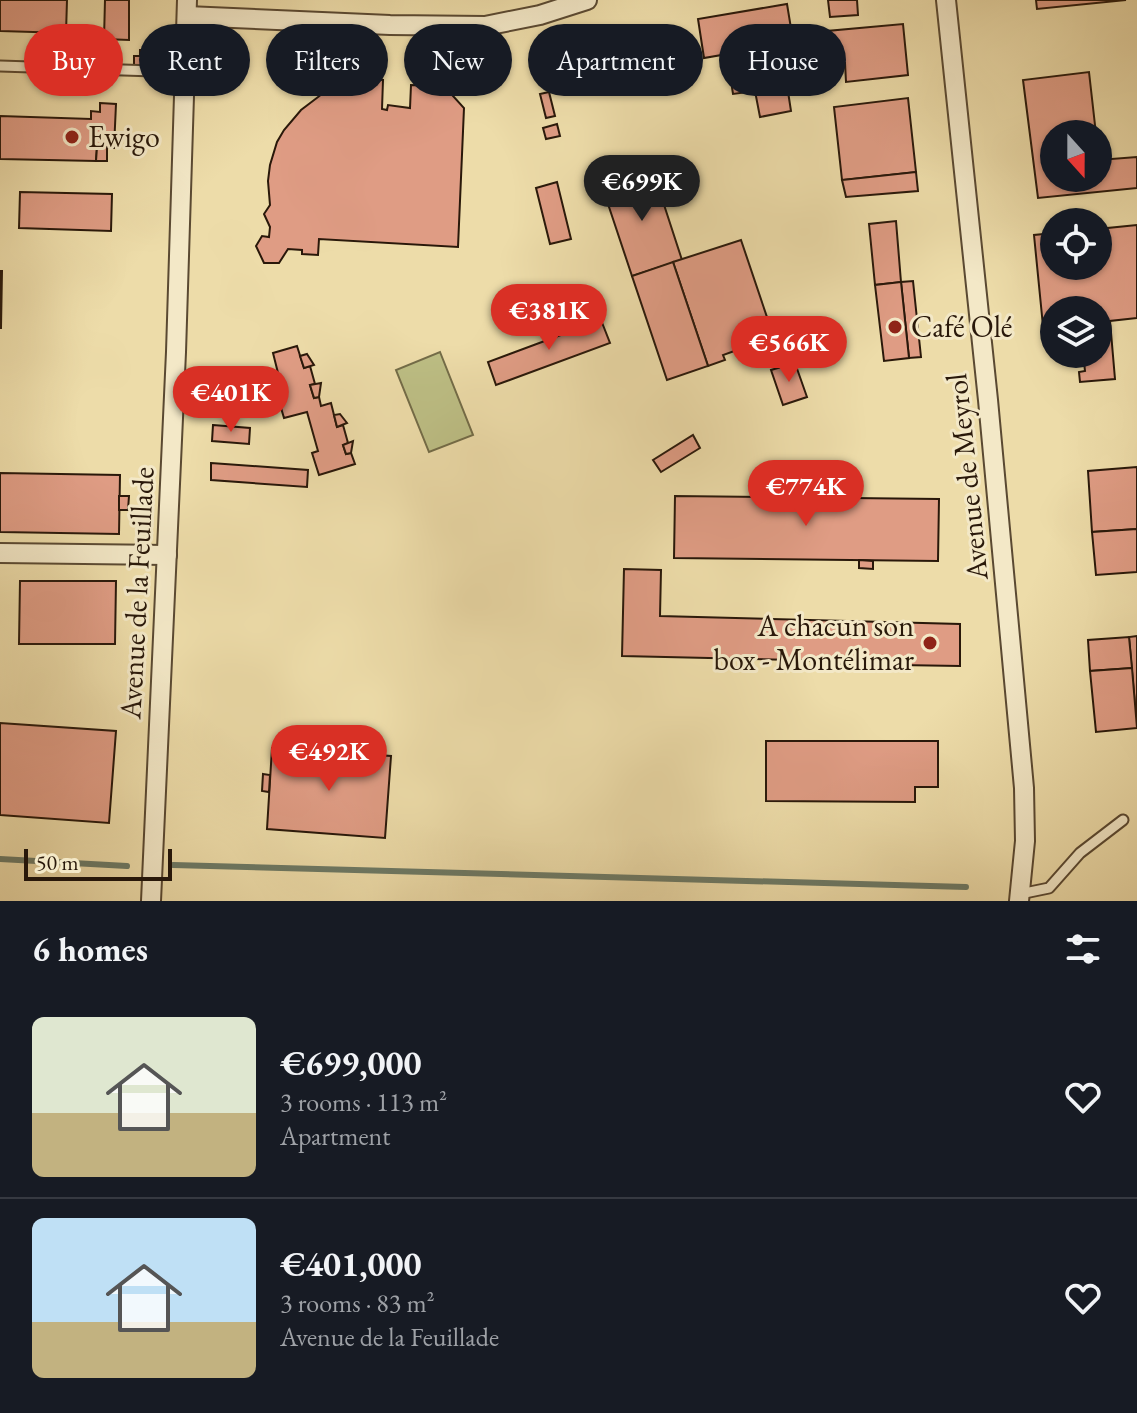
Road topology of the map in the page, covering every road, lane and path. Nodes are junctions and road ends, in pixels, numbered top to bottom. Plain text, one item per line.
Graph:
1 (587, 0) edge
2 (946, 0) edge
3 (187, 8) edge
4 (0, 66) edge
5 (139, 71) edge
6 (184, 96) edge
7 (0, 553) edge
8 (167, 555) junction
9 (1123, 820) dead end
10 (1019, 898) edge
11 (151, 901) edge

1 - 3 street
2 - 10 street, Avenue de Meyrol
4 - 5 lane
6 - 8 street, Avenue de la Feuillade
7 - 8 street
8 - 11 street, Avenue de la Feuillade
9 - 10 lane

